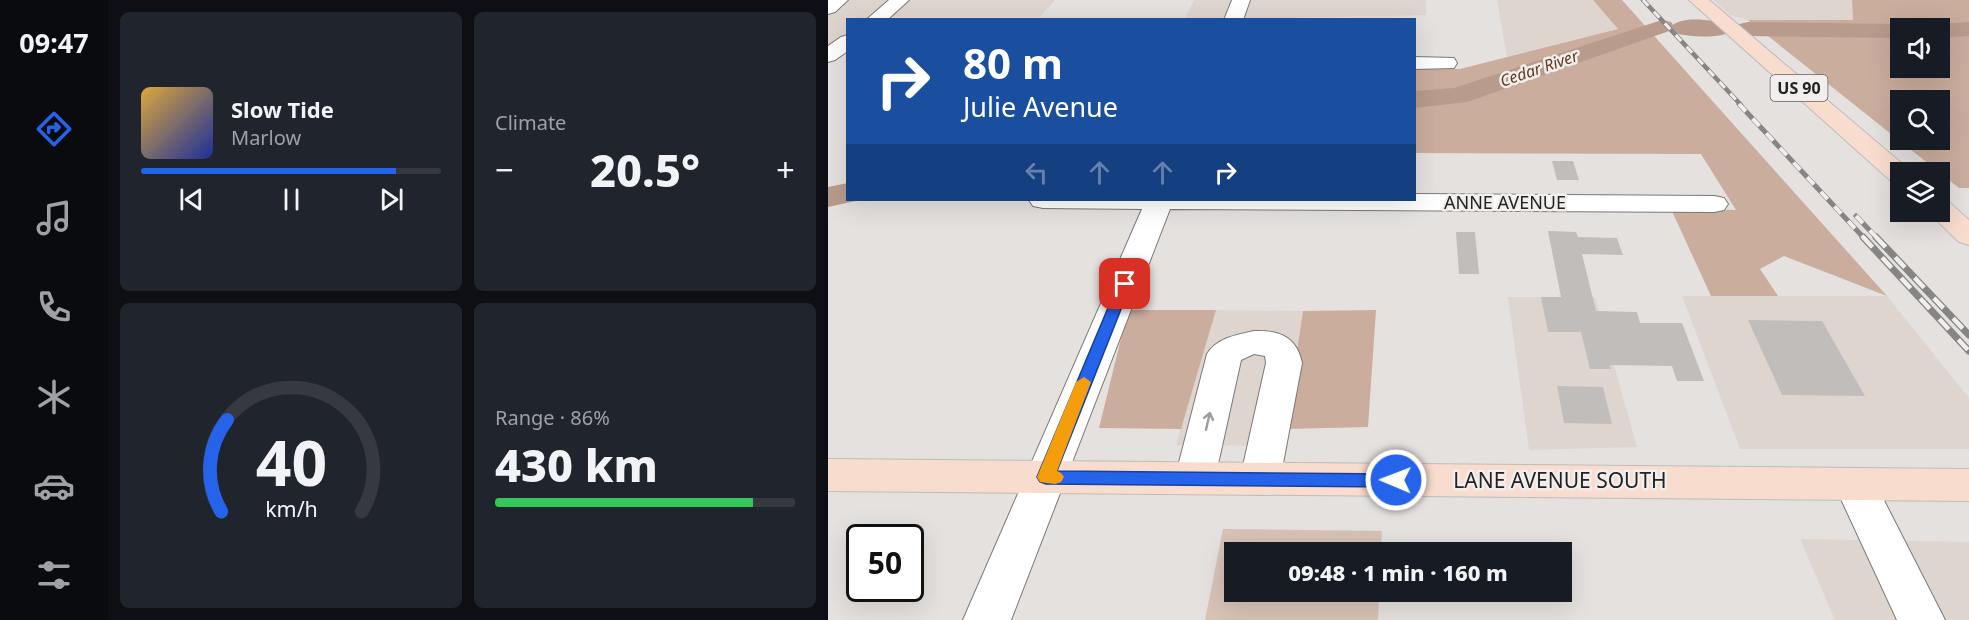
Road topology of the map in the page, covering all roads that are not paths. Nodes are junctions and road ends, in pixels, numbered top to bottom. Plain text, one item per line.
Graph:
1 (839, 0) edge
2 (900, 0) edge
3 (1241, 0) edge
4 (1698, 0) edge
5 (828, 8) edge
6 (878, 18) edge
7 (1234, 18) edge
8 (846, 42) edge
9 (828, 56) edge
10 (828, 62) edge
11 (846, 62) edge
12 (1416, 63) edge
13 (1446, 63) dead end
14 (1890, 166) edge
15 (1101, 201) edge
16 (1159, 202) junction
17 (1714, 204) dead end
18 (1950, 218) edge
19 (1969, 236) edge
20 (828, 475) edge
21 (1046, 477) junction
22 (1195, 478) junction
23 (1260, 479) junction
24 (1855, 484) junction
25 (1969, 485) edge
26 (987, 620) edge
27 (1921, 620) edge

1 - 5 street
2 - 6 street
3 - 7 street
4 - 14 main road, US 90
8 - 9 street
10 - 11 street
12 - 13 street
15 - 16 street, ANNE AVENUE
16 - 17 street, ANNE AVENUE
16 - 21 street
18 - 19 main road
20 - 21 main road, LANE AVENUE SOUTH
21 - 22 main road, LANE AVENUE SOUTH
21 - 26 street
22 - 23 main road, LANE AVENUE SOUTH
22 -> 23 street
23 - 24 main road, LANE AVENUE SOUTH
24 - 25 main road, LANE AVENUE SOUTH
24 - 27 street

